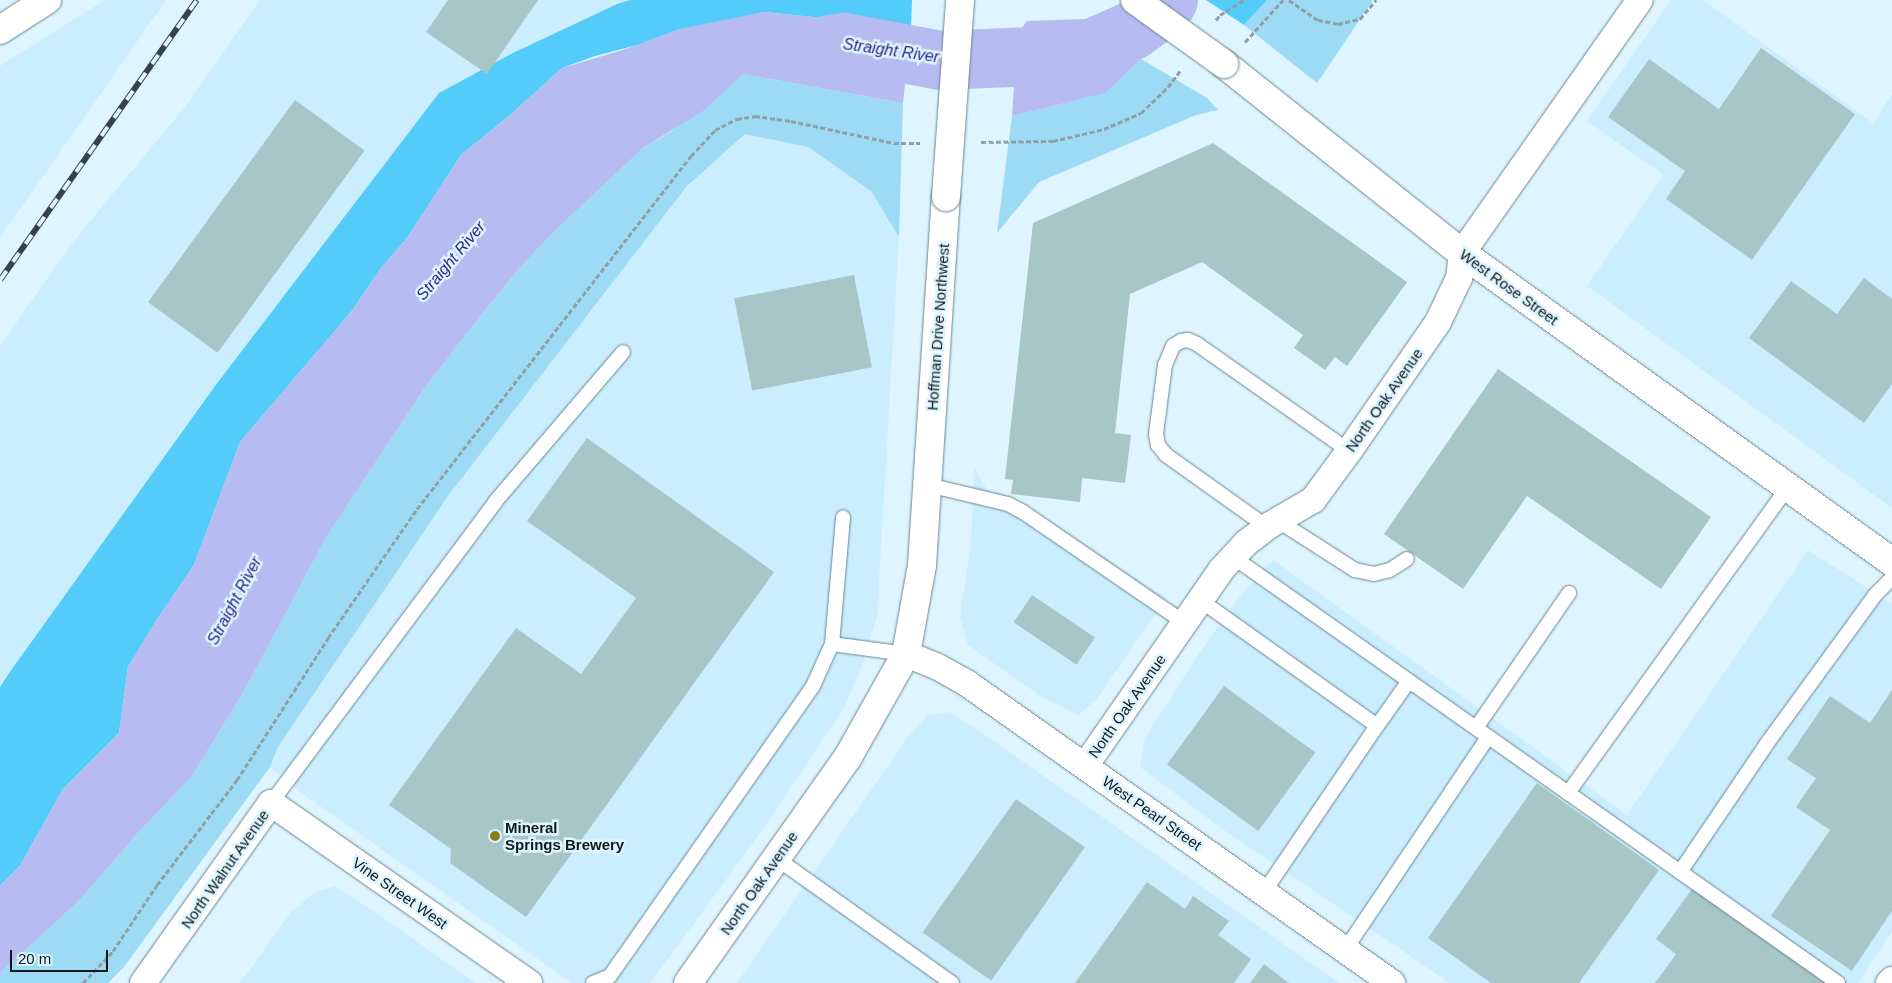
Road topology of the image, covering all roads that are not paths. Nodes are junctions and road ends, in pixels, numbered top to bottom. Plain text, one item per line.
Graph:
1 (47, 0) edge
2 (960, 0) edge
3 (1135, 0) edge
4 (1640, 0) edge
5 (0, 30) edge
6 (1462, 253) junction
7 (623, 352) dead end
8 (1349, 451) junction
9 (928, 485) junction
10 (1788, 487) junction
11 (843, 517) dead end
12 (1272, 524) junction
13 (1233, 557) junction
14 (1407, 559) dead end
15 (1892, 562) edge
16 (1892, 578) edge
17 (1569, 594) dead end
18 (1200, 600) junction
19 (1184, 623) junction
20 (832, 644) junction
21 (906, 654) junction
22 (1409, 681) junction
23 (1377, 726) junction
24 (1476, 728) junction
25 (1488, 737) junction
26 (1085, 766) junction
27 (1568, 793) junction
28 (271, 803) junction
29 (776, 858) junction
30 (1680, 872) junction
31 (1264, 892) junction
32 (1345, 950) junction
33 (143, 983) edge
34 (529, 983) edge
35 (593, 983) edge
36 (688, 983) edge
37 (952, 983) edge
38 (1392, 983) edge
39 (1838, 983) edge

1 - 5 main road
2 - 9 main road, Hoffman Drive Northwest, bridge
3 - 6 main road, West Rose Street, bridge
4 - 6 street, North Oak Avenue
6 - 8 street, North Oak Avenue
6 - 10 main road, West Rose Street
7 - 28 lane
8 - 12 street, North Oak Avenue
8 - 12 lane
9 - 19 lane
9 - 21 main road, Hoffman Drive Northwest
10 - 15 main road, West Rose Street
10 - 27 lane
11 - 20 lane
12 - 13 street, North Oak Avenue
12 - 14 lane
13 - 18 street, North Oak Avenue
13 - 22 lane
16 - 30 lane
17 - 24 lane
18 - 19 street, North Oak Avenue
18 - 23 lane
19 - 26 street, North Oak Avenue
20 - 21 lane
20 - 35 lane
21 - 26 street, West Pearl Street
21 - 29 main road, North Oak Avenue
22 - 23 lane
22 - 24 lane
23 - 31 lane
24 - 25 lane
25 - 27 lane
25 - 32 lane
26 - 31 street, West Pearl Street
27 - 30 lane
28 - 33 street, North Walnut Avenue
28 - 34 street, Vine Street West
29 - 36 main road, North Oak Avenue
29 - 37 lane
30 - 39 lane
31 - 32 street, West Pearl Street
32 - 38 street, West Pearl Street

